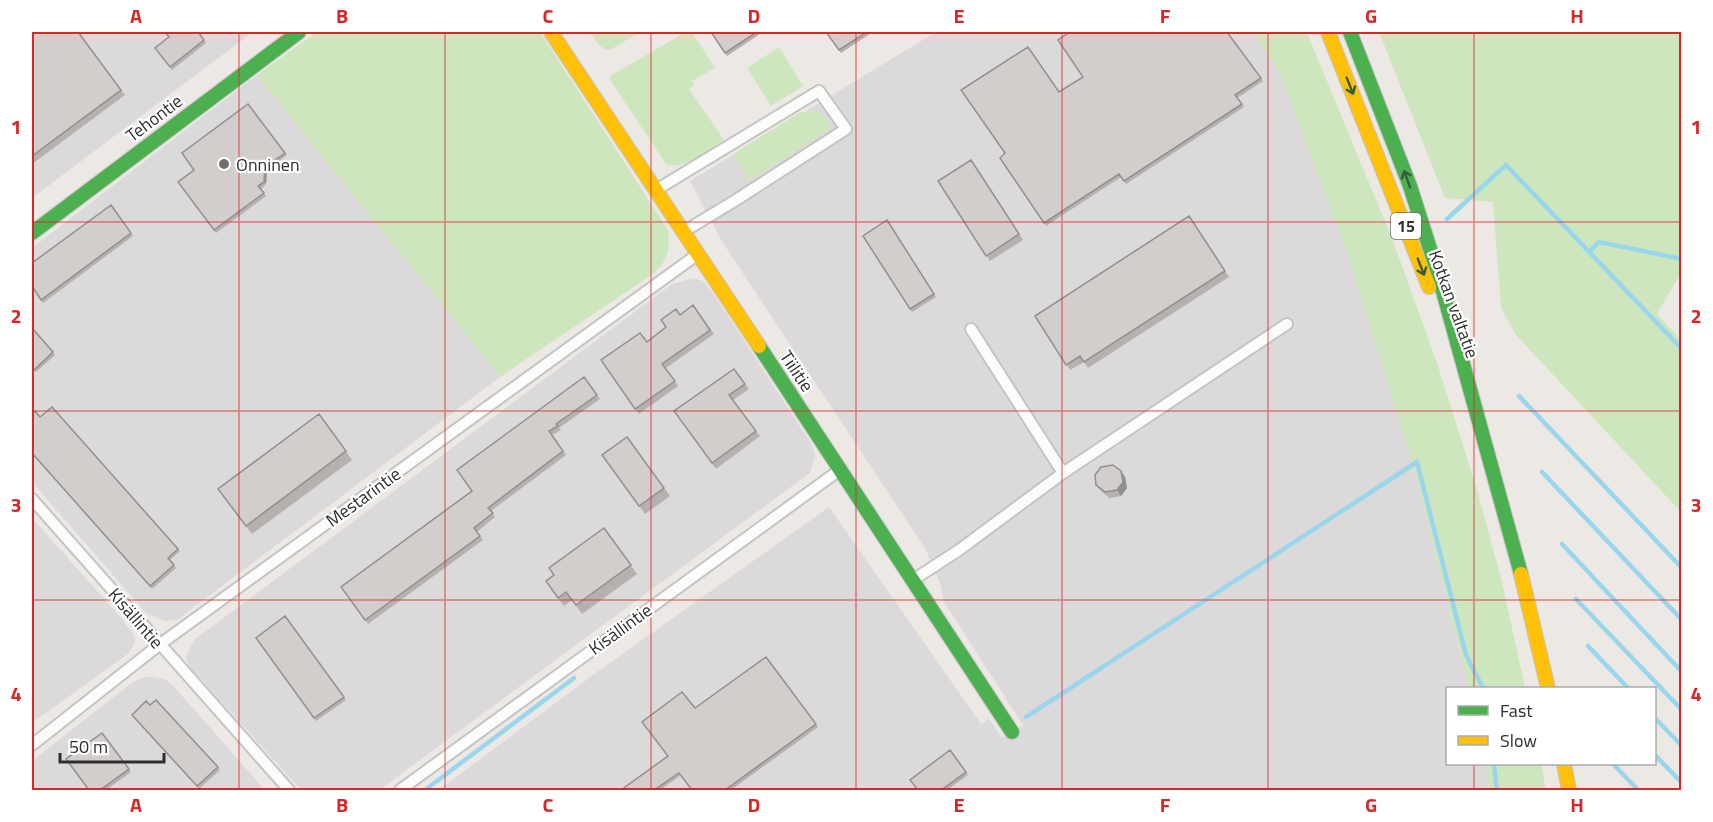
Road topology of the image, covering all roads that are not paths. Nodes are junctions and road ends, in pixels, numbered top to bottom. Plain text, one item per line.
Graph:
1 (299, 32) edge
2 (551, 32) edge
3 (1328, 32) edge
4 (1350, 32) edge
5 (656, 190) junction
6 (32, 232) edge
7 (683, 232) junction
8 (698, 254) junction
9 (1287, 324) dead end
10 (970, 329) dead end
11 (1479, 423) junction
12 (841, 470) junction
13 (1063, 473) junction
14 (32, 499) edge
15 (913, 580) junction
16 (159, 645) junction
17 (1548, 687) edge
18 (1012, 732) dead end
19 (32, 745) edge
20 (1564, 765) edge
21 (289, 790) edge
22 (400, 790) edge
23 (1569, 790) edge

1 - 6 main road, Tehontie
2 - 5 main road, Tiilitie
3 -> 11 main road, Kotkan valtatie / 15
11 -> 4 main road, Kotkan valtatie / 15
5 - 7 main road, Tiilitie
5 - 7 street
7 - 8 main road, Tiilitie
8 - 12 main road, Tiilitie
8 - 16 street, Mestarintie
9 - 13 street
10 - 13 street
11 - 17 main road, Kotkan valtatie / 15
12 - 15 main road, Tiilitie
12 - 22 street, Kisällintie
13 - 15 street
14 - 16 street, Kisällintie
15 - 18 main road, Tiilitie
16 - 19 street, Mestarintie
16 - 21 street, Kisällintie
20 - 23 main road

